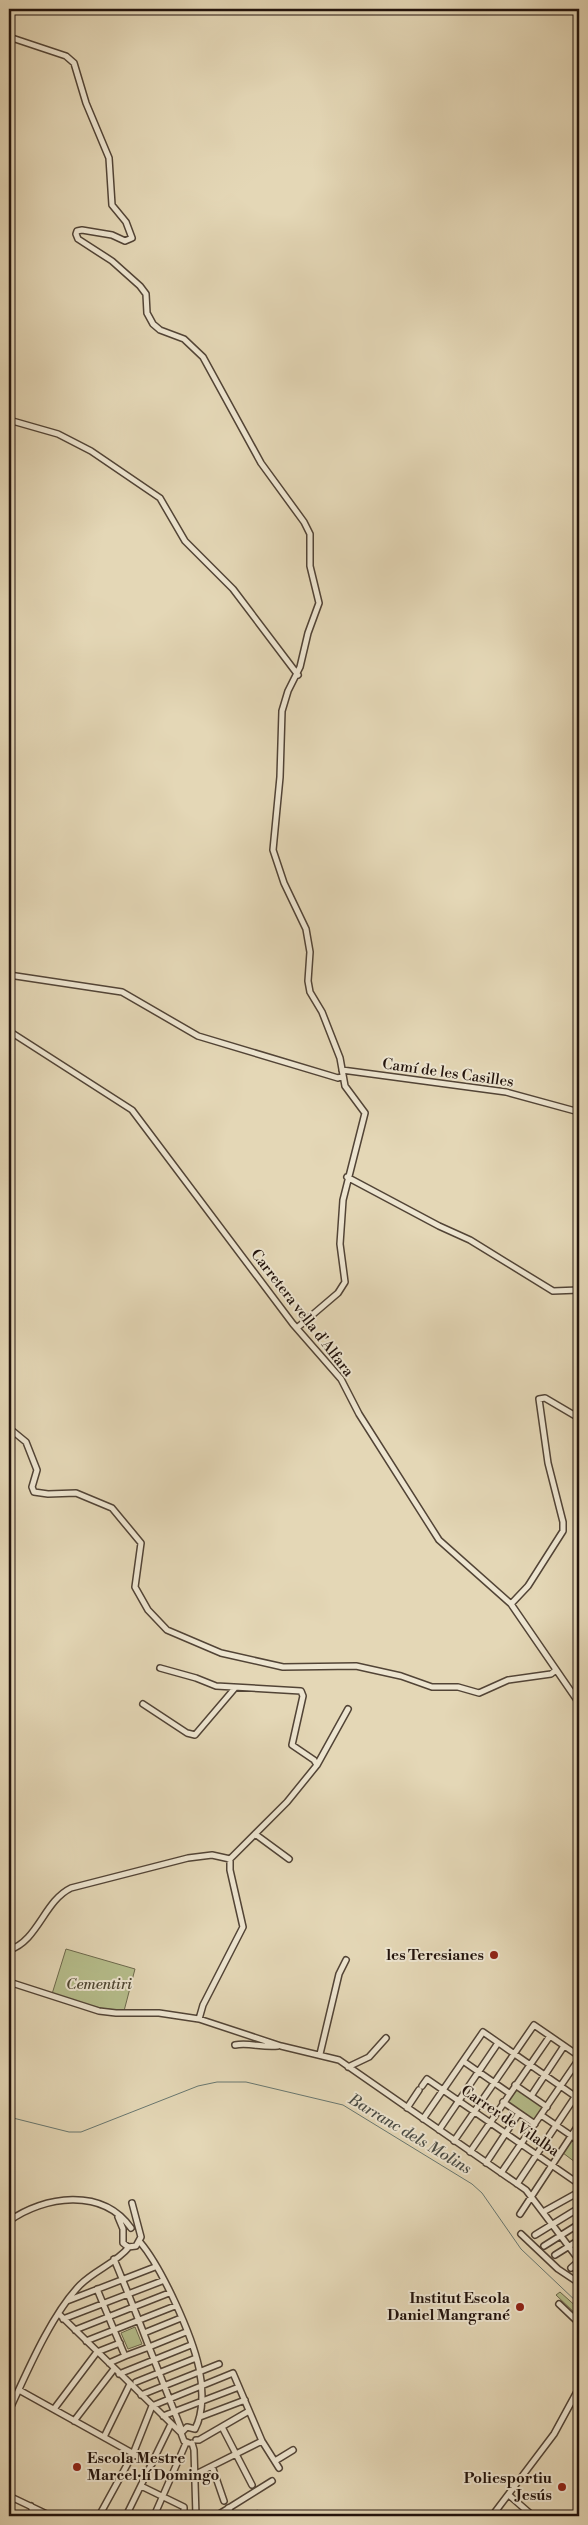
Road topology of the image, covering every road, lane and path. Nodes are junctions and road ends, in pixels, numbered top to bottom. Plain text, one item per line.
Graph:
1 (9, 37) edge
2 (9, 420) edge
3 (298, 674) junction
4 (9, 975) edge
5 (9, 1031) edge
6 (342, 1073) junction
7 (579, 1112) edge
8 (347, 1177) junction
9 (579, 1290) edge
10 (296, 1328) junction
11 (579, 1418) edge
12 (9, 1428) edge
13 (511, 1604) junction
14 (160, 1668) dead end
15 (556, 1670) junction
16 (235, 1688) junction
17 (579, 1703) edge
18 (142, 1704) dead end
19 (348, 1709) dead end
20 (318, 1765) junction
21 (255, 1834) junction
22 (230, 1859) junction
23 (290, 1859) dead end
24 (9, 1950) edge
25 (346, 1960) dead end
26 (9, 1982) edge
27 (199, 2019) junction
28 (550, 2036) junction
29 (386, 2038) dead end
30 (498, 2043) junction
31 (235, 2045) dead end
32 (280, 2046) junction
33 (564, 2046) junction
34 (320, 2054) junction
35 (513, 2054) junction
36 (579, 2058) edge
37 (463, 2061) junction
38 (530, 2065) junction
39 (348, 2067) junction
40 (479, 2072) junction
41 (545, 2075) junction
42 (493, 2082) junction
43 (515, 2085) junction
44 (561, 2086) junction
45 (443, 2090) junction
46 (509, 2093) junction
47 (578, 2095) edge
48 (531, 2096) junction
49 (459, 2101) junction
50 (503, 2102) junction
51 (546, 2107) junction
52 (406, 2108) junction
53 (473, 2112) junction
54 (519, 2113) junction
55 (541, 2115) junction
56 (423, 2119) junction
57 (490, 2122) junction
58 (535, 2124) junction
59 (579, 2124) edge
60 (556, 2125) junction
61 (439, 2130) junction
62 (505, 2133) junction
63 (575, 2134) edge
64 (454, 2141) junction
65 (579, 2141) edge
66 (521, 2144) junction
67 (470, 2152) junction
68 (536, 2154) junction
69 (486, 2163) junction
70 (552, 2165) junction
71 (502, 2173) junction
72 (516, 2184) junction
73 (579, 2184) edge
74 (579, 2192) edge
75 (532, 2196) junction
76 (132, 2202) dead end
77 (579, 2208) edge
78 (543, 2212) junction
79 (520, 2214) dead end
80 (118, 2216) junction
81 (9, 2221) edge
82 (552, 2223) junction
83 (579, 2224) edge
84 (134, 2229) junction
85 (123, 2233) junction
86 (521, 2234) dead end
87 (560, 2234) junction
88 (535, 2235) dead end
89 (579, 2240) edge
90 (140, 2242) junction
91 (123, 2244) junction
92 (544, 2246) dead end
93 (568, 2246) junction
94 (132, 2247) junction
95 (555, 2255) dead end
96 (151, 2257) junction
97 (116, 2258) junction
98 (579, 2259) edge
99 (155, 2267) junction
100 (570, 2268) dead end
101 (122, 2280) junction
102 (162, 2281) junction
103 (579, 2283) edge
104 (97, 2289) junction
105 (169, 2293) junction
106 (128, 2294) junction
107 (67, 2301) junction
108 (104, 2304) junction
109 (559, 2304) dead end
110 (175, 2306) junction
111 (133, 2307) junction
112 (61, 2316) junction
113 (109, 2317) junction
114 (180, 2318) junction
115 (139, 2321) junction
116 (579, 2323) edge
117 (75, 2330) junction
118 (114, 2330) junction
119 (186, 2332) junction
120 (144, 2333) junction
121 (86, 2341) junction
122 (120, 2343) junction
123 (191, 2345) junction
124 (149, 2347) junction
125 (97, 2352) junction
126 (125, 2356) junction
127 (196, 2358) junction
128 (154, 2360) junction
129 (109, 2362) junction
130 (218, 2364) dead end
131 (114, 2369) junction
132 (200, 2372) junction
133 (160, 2373) junction
134 (119, 2374) junction
135 (133, 2383) junction
136 (165, 2386) junction
137 (201, 2386) junction
138 (239, 2387) junction
139 (579, 2388) edge
140 (19, 2390) junction
141 (140, 2394) junction
142 (170, 2399) junction
143 (244, 2400) junction
144 (201, 2402) junction
145 (152, 2406) junction
146 (54, 2409) junction
147 (249, 2411) junction
148 (9, 2412) edge
149 (175, 2412) junction
150 (163, 2416) junction
151 (200, 2417) junction
152 (74, 2421) junction
153 (171, 2424) junction
154 (222, 2427) junction
155 (195, 2429) junction
156 (182, 2432) junction
157 (104, 2437) junction
158 (262, 2441) junction
159 (191, 2442) junction
160 (293, 2450) dead end
161 (133, 2454) junction
162 (236, 2454) junction
163 (275, 2461) junction
164 (152, 2464) junction
165 (212, 2466) junction
166 (278, 2468) dead end
167 (194, 2475) junction
168 (272, 2481) dead end
169 (252, 2485) dead end
170 (141, 2486) junction
171 (9, 2496) edge
172 (510, 2496) junction
173 (163, 2497) junction
174 (224, 2501) dead end
175 (31, 2506) junction
176 (228, 2508) junction
177 (31, 2516) edge
178 (51, 2516) edge
179 (99, 2516) edge
180 (126, 2516) edge
181 (154, 2516) edge
182 (184, 2516) edge
183 (196, 2516) edge
184 (216, 2516) edge
185 (233, 2516) edge
186 (492, 2516) edge
187 (533, 2516) edge

1 - 3 street
2 - 3 street
3 - 6 street
4 - 6 street, Camí de les Casilles
5 - 10 street, Carretera vella d'Alfara
6 - 7 street, Camí de les Casilles
6 - 8 street
8 - 9 street
8 - 10 street
10 - 13 street, Carretera vella d'Alfara
11 - 13 street
12 - 15 street
13 - 15 street, Carretera vella d'Alfara
14 - 16 street
15 - 17 street, Carretera vella d'Alfara
16 - 18 street
16 - 20 street
19 - 20 street
20 - 21 street
21 - 22 street
21 - 23 street
22 - 24 street
22 - 27 street
25 - 34 street
26 - 27 street
27 - 32 street
28 - 33 street
28 - 35 street
28 - 38 street
29 - 39 street
30 - 35 street
30 - 37 street
30 - 40 street
31 - 32 street
32 - 34 street
33 - 36 street
33 - 41 street
34 - 39 street
35 - 38 street
35 - 42 street
36 - 44 street
37 - 40 street
37 - 45 street
38 - 41 street
38 - 43 street
39 - 52 street
40 - 42 street
40 - 49 street
41 - 44 street
41 - 48 street
42 - 46 street
42 - 53 street
43 - 46 street
43 - 48 street
44 - 47 street
44 - 51 street
45 - 49 street, Carrer de Vilalba
45 - 52 street, Carrer de Vilalba
45 - 56 street
46 - 50 street
47 - 60 street
48 - 51 street
49 - 53 street, Carrer de Vilalba
49 - 61 street
50 - 54 street
50 - 57 street
51 - 55 street
52 - 56 street
53 - 57 street, Carrer de Vilalba
53 - 64 street
54 - 58 street
54 - 62 street
55 - 58 street
55 - 60 street
56 - 61 street
57 - 62 street, Carrer de Vilalba
57 - 67 street
58 - 66 street
59 - 63 street
60 - 63 street
60 - 68 street
61 - 64 street
62 - 66 street, Carrer de Vilalba
62 - 69 street
63 - 65 street
63 - 70 street
64 - 67 street
66 - 68 street, Carrer de Vilalba
66 - 71 street
67 - 69 street
68 - 70 street, Carrer de Vilalba
68 - 72 street
69 - 71 street
70 - 73 street, Carrer de Vilalba
70 - 75 street
71 - 72 street
72 - 75 street
74 - 78 street
75 - 78 street
75 - 79 street
76 - 84 street
77 - 82 street
78 - 82 street
80 - 81 street
80 - 84 street
80 - 85 street
82 - 87 street
82 - 88 street
83 - 87 street
84 - 85 street
84 - 90 street
85 - 91 street
86 - 103 street
87 - 92 street
87 - 93 street
89 - 93 street
90 - 94 street
90 - 96 street
91 - 94 street
91 - 97 street
93 - 95 street
93 - 98 street
94 - 96 street
94 - 97 street
96 - 99 street
97 - 101 street
97 - 107 street
98 - 100 street
99 - 101 street
99 - 102 street
101 - 104 street
101 - 106 street
102 - 105 street
102 - 106 street
104 - 107 street
104 - 108 street
105 - 110 street
105 - 111 street
106 - 108 street
106 - 111 street
107 - 112 street
108 - 112 street
108 - 113 street
109 - 116 street
110 - 114 street
110 - 115 street
111 - 113 street
111 - 115 street
112 - 117 street
112 - 140 street
113 - 117 street
113 - 118 street
114 - 119 street
114 - 120 street
115 - 118 street
115 - 120 street
117 - 121 street
118 - 121 street
118 - 122 street
119 - 123 street
119 - 124 street
120 - 124 street
121 - 125 street
122 - 125 street
122 - 126 street
123 - 127 street
123 - 128 street
124 - 126 street
124 - 128 street
125 - 129 street
125 - 146 street
126 - 129 street
127 - 132 street
127 - 133 street
128 - 133 street
128 - 134 street
129 - 131 street
130 - 132 street
131 - 134 street
131 - 152 street
132 - 136 street
132 - 137 street
133 - 135 street
133 - 136 street
134 - 135 street
135 - 141 street
135 - 157 street
136 - 141 street
136 - 142 street
137 - 138 street
137 - 142 street
137 - 144 street
138 - 143 street
138 - 144 street
139 - 172 street
140 - 146 street
140 - 148 street
141 - 145 street
142 - 145 street
142 - 149 street
143 - 147 street
143 - 151 street
144 - 149 street
144 - 151 street
145 - 150 street
145 - 161 street
146 - 152 street
147 - 154 street
147 - 158 street
149 - 150 street
149 - 156 street
150 - 153 street
151 - 155 street
152 - 157 street
153 - 156 street
153 - 164 street
154 - 159 street
154 - 162 street
155 - 156 street
155 - 159 street
156 - 159 street
157 - 161 street
158 - 162 street
158 - 163 street
159 - 167 street
159 - 173 street
160 - 163 street
161 - 164 street
161 - 179 street
162 - 165 street
162 - 169 street
163 - 166 street
164 - 170 street
165 - 167 street
165 - 174 street
167 - 183 street
168 - 176 street
170 - 173 street
170 - 180 street
171 - 175 street
172 - 186 street
172 - 187 street
173 - 181 street
173 - 182 street
175 - 177 street
175 - 178 street
176 - 184 street
176 - 185 street

